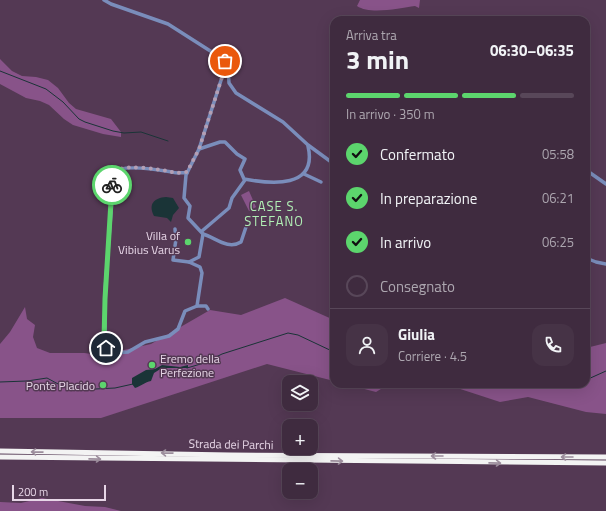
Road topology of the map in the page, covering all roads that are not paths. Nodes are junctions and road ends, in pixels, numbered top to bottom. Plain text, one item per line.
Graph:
1 (104, 0) edge
2 (228, 68) junction
3 (308, 145) junction
4 (199, 149) junction
5 (330, 161) edge
6 (187, 172) junction
7 (590, 173) edge
8 (304, 174) junction
9 (245, 180) junction
10 (321, 182) dead end
11 (606, 184) edge
12 (246, 227) dead end
13 (175, 229) dead end
14 (203, 233) junction
15 (590, 259) edge
16 (189, 262) junction
17 (606, 264) edge
18 (197, 306) junction
19 (208, 309) dead end
20 (0, 452) edge
21 (606, 457) edge
22 (0, 458) edge
23 (606, 463) edge

1 - 2 street
2 - 3 street
2 - 4 street
3 - 5 street
3 - 8 street
4 - 6 street
4 - 9 street
6 - 14 street
6 - 18 street
7 - 11 street
8 - 9 street
8 - 10 street
9 - 14 street
12 - 14 street
13 - 16 street
14 - 16 street
15 - 17 street
16 - 18 street
18 - 19 street
21 -> 20 highway, Strada dei Parchi
22 -> 23 highway, Strada dei Parchi

